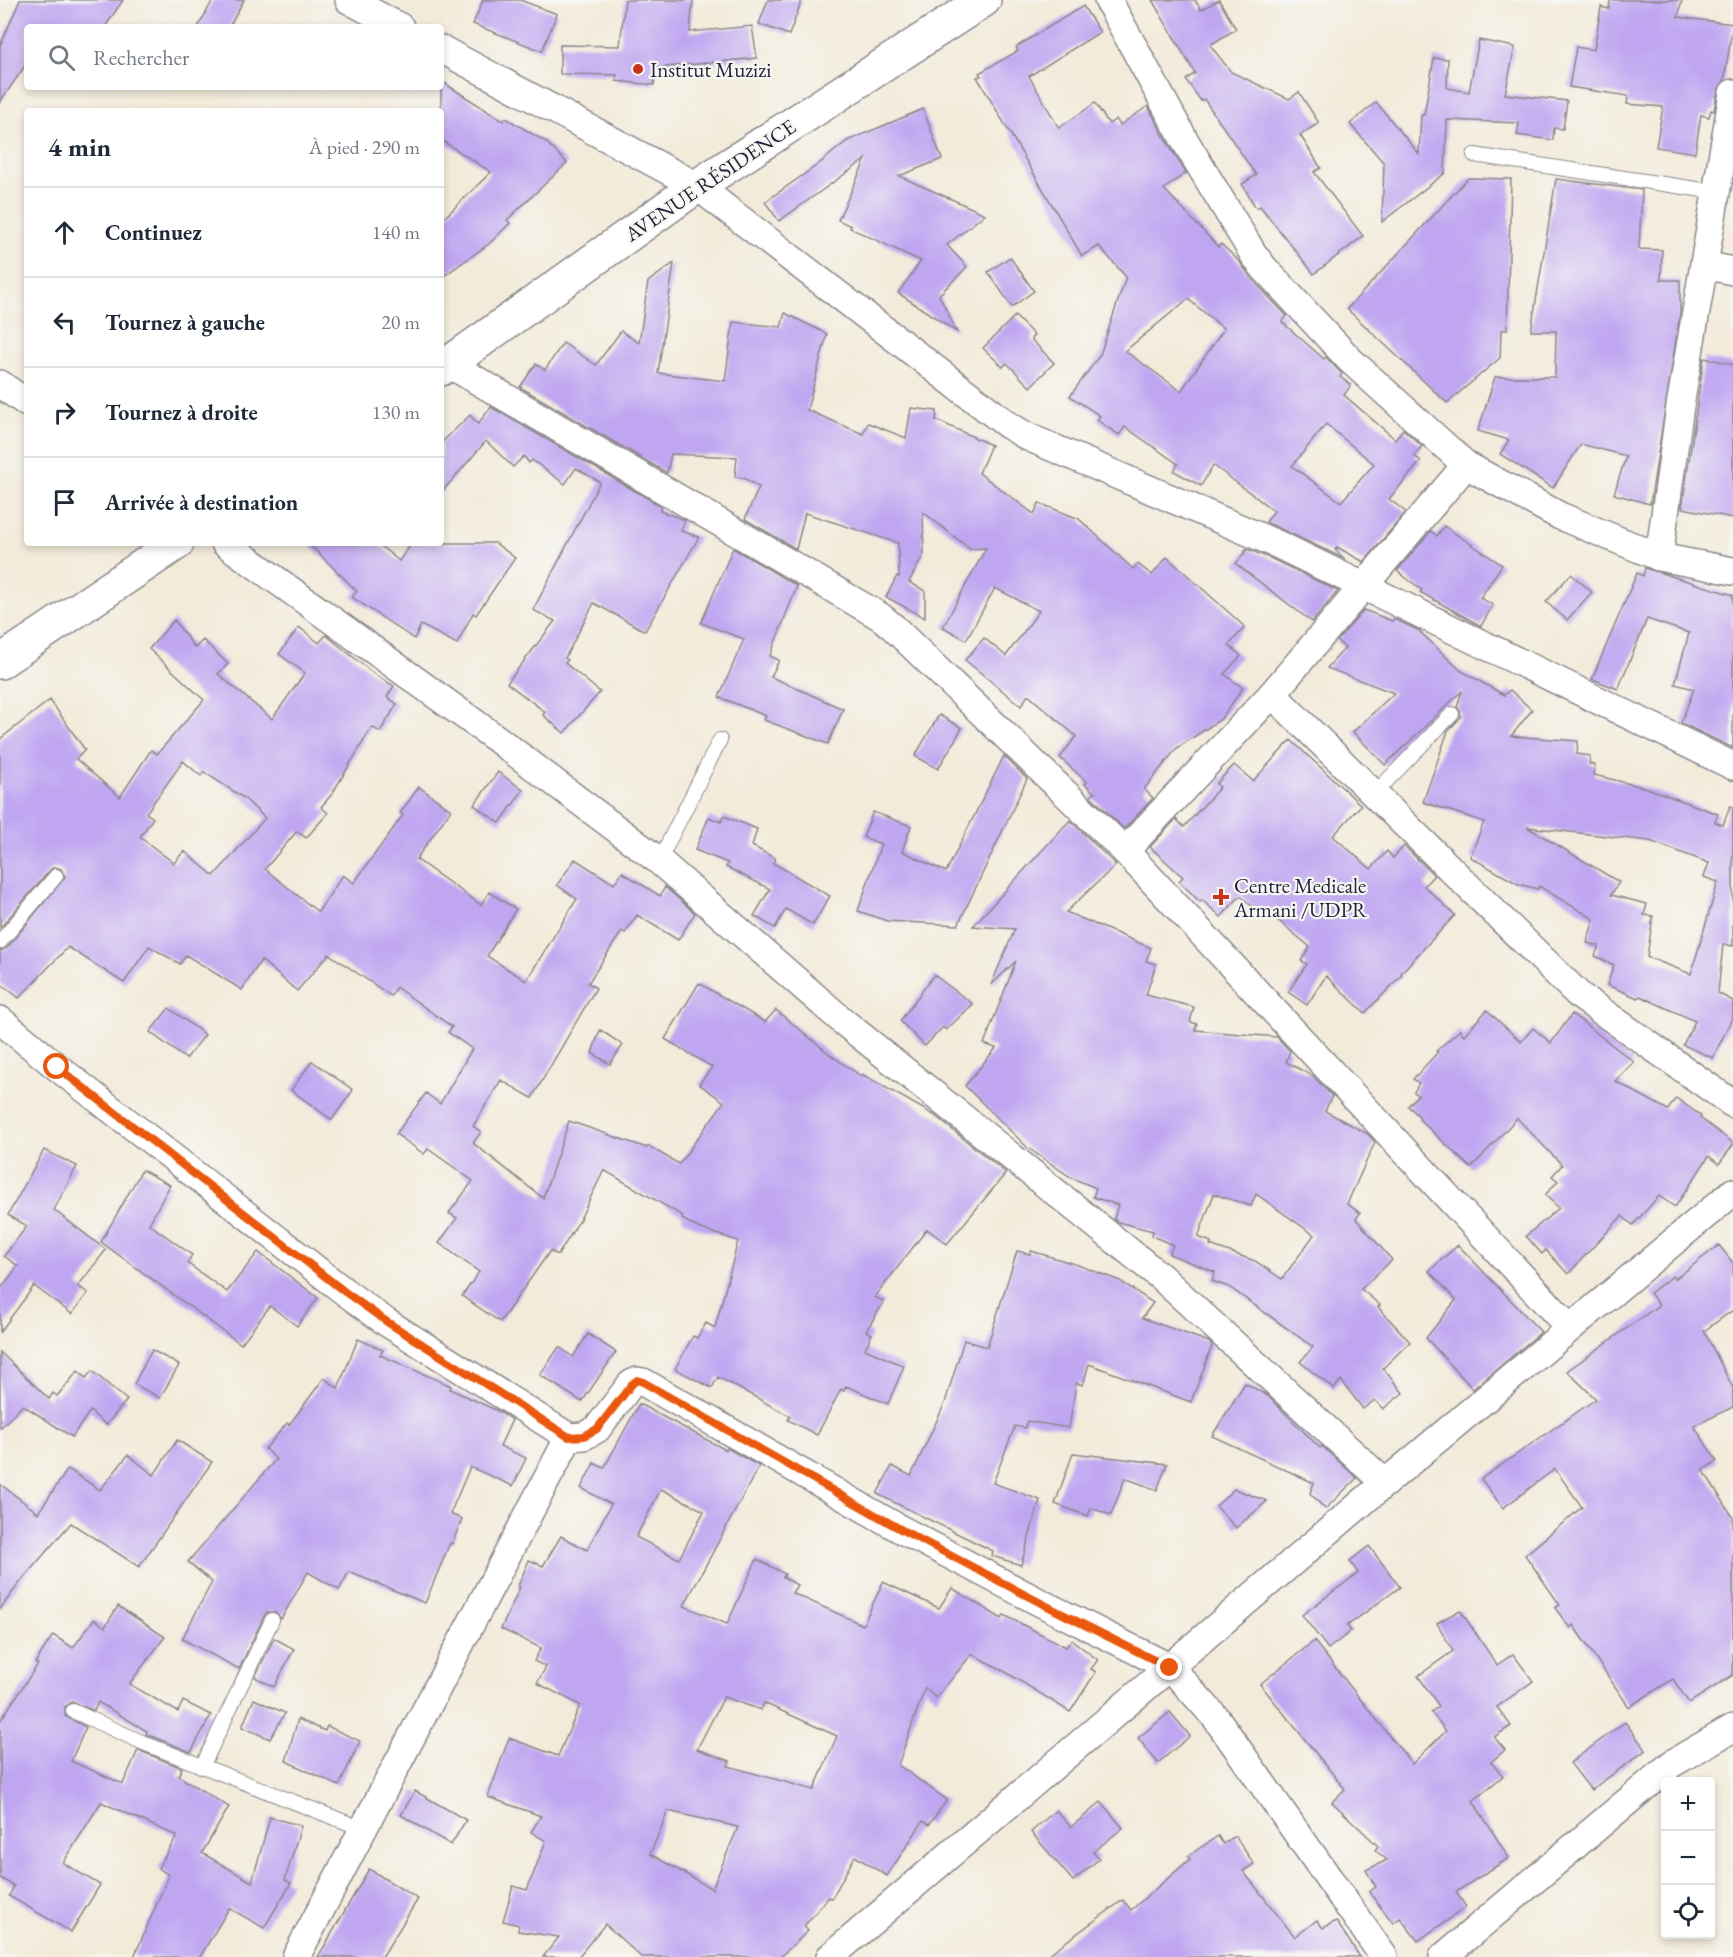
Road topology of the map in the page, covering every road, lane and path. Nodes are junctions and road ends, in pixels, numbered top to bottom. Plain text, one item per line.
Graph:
1 (350, 0) edge
2 (984, 0) edge
3 (1108, 0) edge
4 (394, 24) edge
5 (444, 51) edge
6 (1733, 93) edge
7 (1474, 155) dead end
8 (697, 186) junction
9 (1716, 192) junction
10 (1704, 266) junction
11 (1733, 271) edge
12 (445, 366) edge
13 (0, 384) edge
14 (24, 401) edge
15 (1466, 465) junction
16 (173, 546) edge
17 (229, 546) edge
18 (1659, 557) junction
19 (1733, 571) edge
20 (1364, 586) junction
21 (0, 662) edge
22 (1272, 694) junction
23 (1452, 714) dead end
24 (720, 740) dead end
25 (1733, 765) edge
26 (1374, 794) junction
27 (1125, 851) junction
28 (659, 861) junction
29 (56, 876) dead end
30 (0, 942) edge
31 (0, 1020) edge
32 (1733, 1104) edge
33 (1733, 1192) edge
34 (1569, 1327) junction
35 (569, 1437) junction
36 (1385, 1483) junction
37 (272, 1620) dead end
38 (1170, 1668) junction
39 (74, 1711) dead end
40 (1733, 1728) edge
41 (202, 1767) junction
42 (363, 1829) junction
43 (296, 1957) edge
44 (830, 1957) edge
45 (1384, 1957) edge
46 (1443, 1957) edge

1 - 4 street
2 - 8 main road, AVENUE RÉSIDENCE
3 - 15 street
5 - 8 street
6 - 9 street
7 - 9 lane
8 - 12 main road, AVENUE RÉSIDENCE
8 - 20 street
9 - 10 street
10 - 11 street
10 - 18 street
12 - 27 street
13 - 14 street
15 - 18 street
15 - 20 street
16 - 21 main road
17 - 28 street
18 - 19 street
20 - 22 street
20 - 25 street
22 - 26 street
22 - 27 street
23 - 26 lane
24 - 28 lane
26 - 32 street
27 - 34 street
28 - 36 street
29 - 30 lane
31 - 35 street
33 - 34 street
34 - 36 street
35 - 38 street
35 - 42 street
36 - 38 street
37 - 41 lane
38 - 44 street
38 - 45 street
39 - 41 lane
40 - 46 street
41 - 42 lane
42 - 43 street

